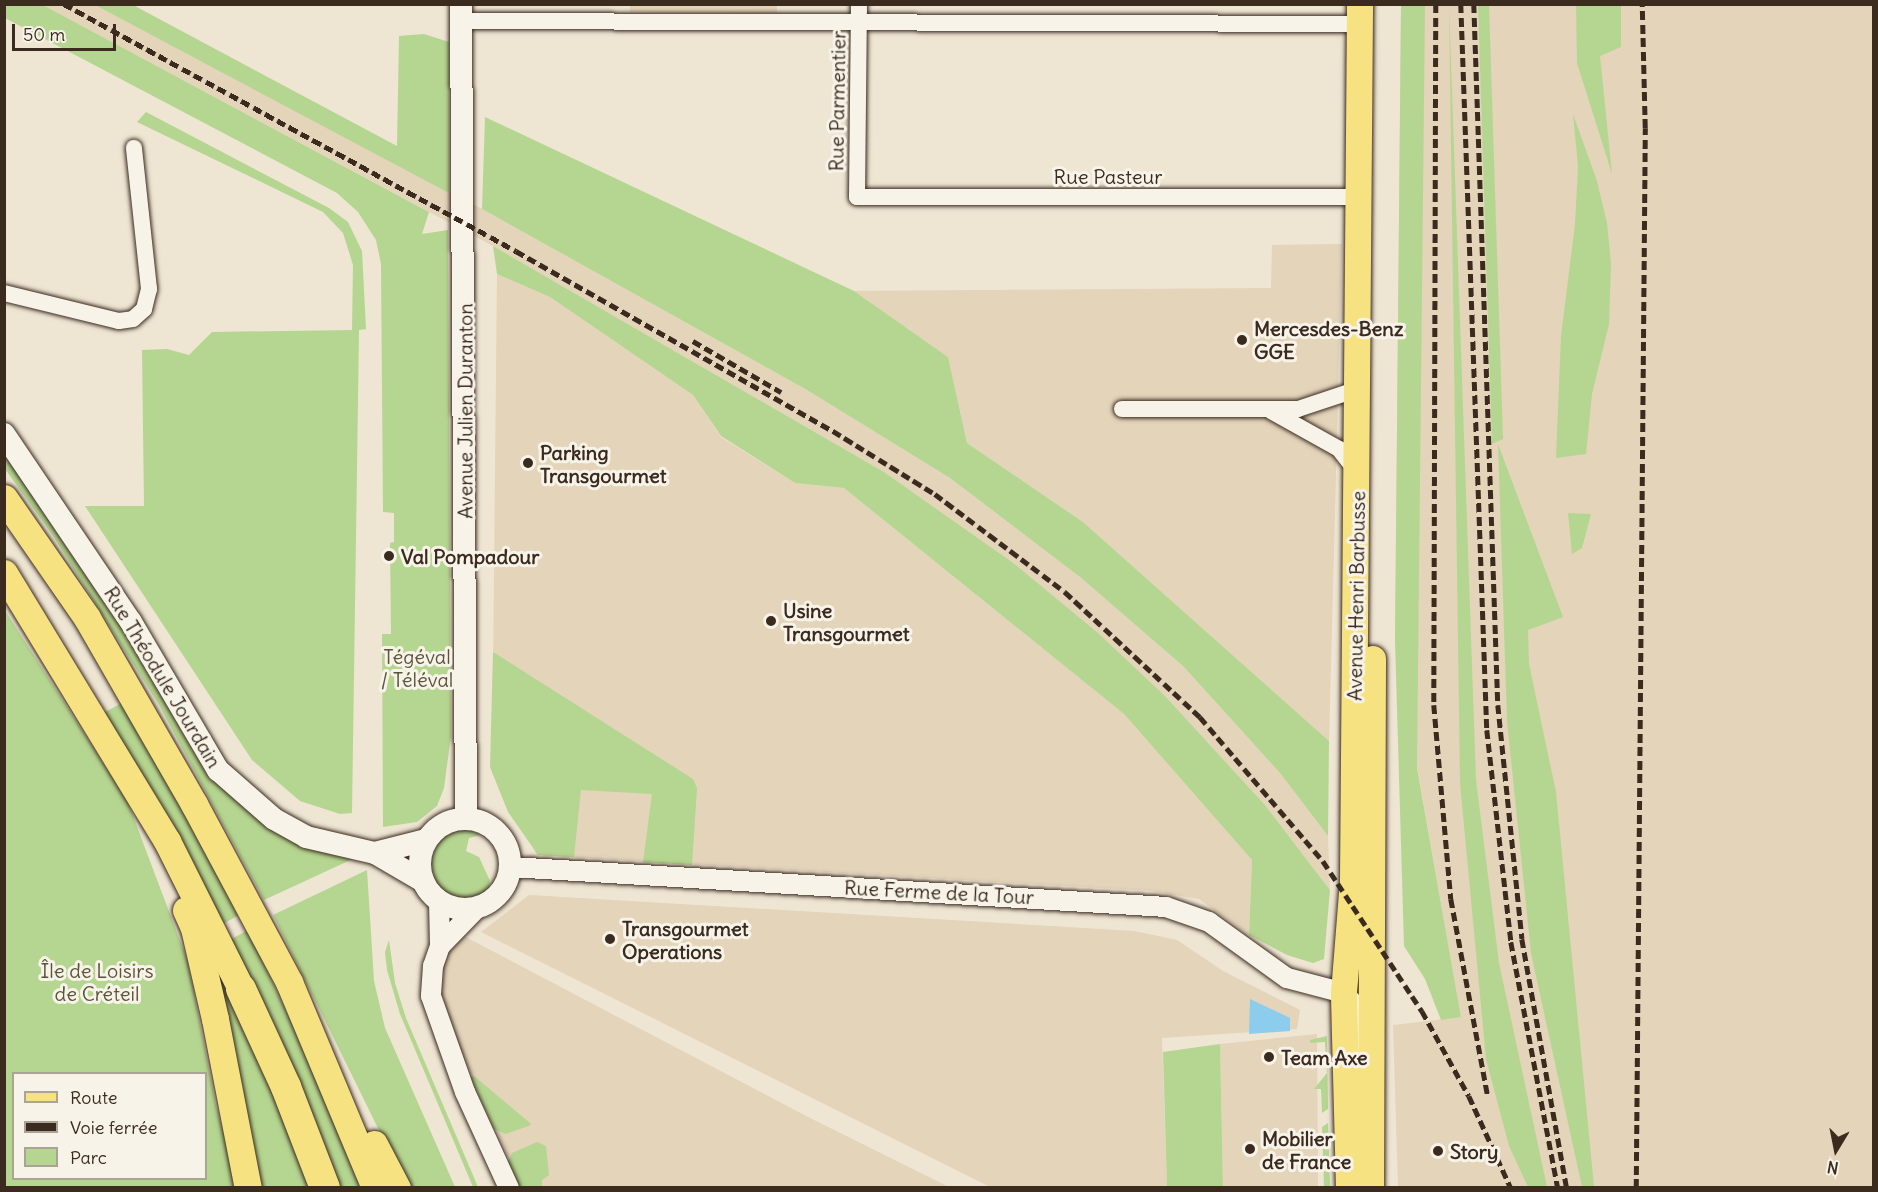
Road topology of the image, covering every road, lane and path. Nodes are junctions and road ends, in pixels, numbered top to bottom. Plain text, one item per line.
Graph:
1 (1365, 11) edge
2 (461, 13) edge
3 (859, 13) edge
4 (134, 148) dead end
5 (857, 197) joint
6 (1360, 197) junction
7 (4, 293) edge
8 (1358, 389) junction
9 (1122, 409) dead end
10 (1270, 411) junction
11 (4, 434) edge
12 (1358, 472) junction
13 (4, 498) edge
14 (4, 573) edge
15 (147, 809) junction
16 (466, 818) junction
17 (426, 840) junction
18 (375, 853) junction
19 (511, 867) junction
20 (423, 881) junction
21 (439, 901) junction
22 (477, 908) junction
23 (440, 946) junction
24 (241, 989) joint
25 (1344, 993) junction
26 (321, 1052) junction
27 (1371, 1081) junction
28 (248, 1188) edge
29 (325, 1188) edge
30 (375, 1188) edge
31 (398, 1188) edge
32 (509, 1188) edge
33 (1349, 1188) edge
34 (1371, 1188) edge

1 - 3 street
1 - 6 main road, Avenue Henri Barbusse
1 - 27 main road, Avenue Henri Barbusse
2 - 3 street
2 - 16 main road, Avenue Julien Duranton
3 - 5 street, Rue Parmentier
4 - 7 street
5 - 6 street, Rue Pasteur
6 - 8 main road, Avenue Henri Barbusse
8 - 10 street
8 - 12 main road, Avenue Henri Barbusse
9 - 10 street
10 - 12 street
11 - 18 main road, Rue Théodule Jourdain
12 - 25 main road, Avenue Henri Barbusse
13 - 26 highway
14 - 15 highway
15 - 24 highway
15 - 28 highway
16 - 17 main road
16 - 19 main road
17 - 18 main road, Rue Théodule Jourdain
17 - 20 main road
18 - 20 main road, Rue Théodule Jourdain
19 - 22 main road
19 - 25 street, Rue Ferme de la Tour
20 - 21 main road
21 - 22 main road
21 - 23 street
22 - 23 street
23 - 32 street
24 - 29 highway
25 - 27 street
25 - 33 main road, Avenue Henri Barbusse
26 - 30 highway
26 - 31 highway
27 - 34 main road, Avenue Henri Barbusse

